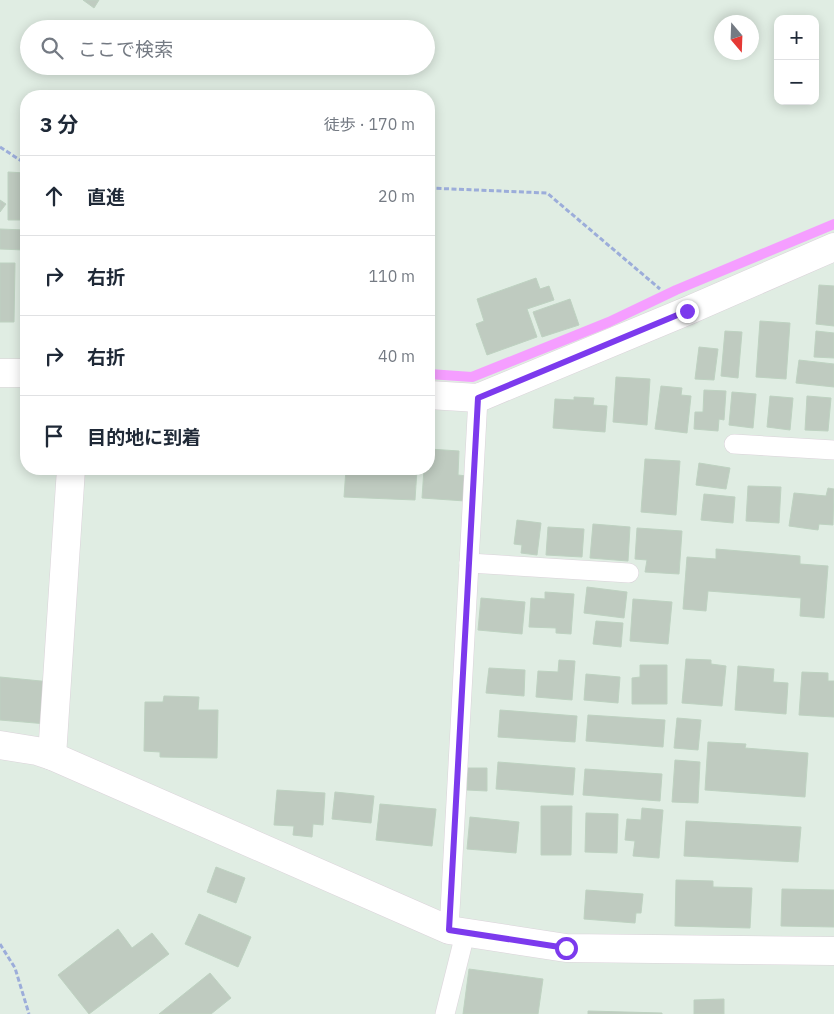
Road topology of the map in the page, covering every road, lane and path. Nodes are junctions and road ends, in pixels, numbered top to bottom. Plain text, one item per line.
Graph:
1 (0, 147) edge
2 (20, 160) edge
3 (435, 188) edge
4 (834, 246) edge
5 (649, 279) dead end
6 (0, 373) edge
7 (20, 373) edge
8 (435, 395) edge
9 (478, 398) junction
10 (734, 444) dead end
11 (834, 450) edge
12 (71, 475) edge
13 (469, 563) junction
14 (628, 572) dead end
15 (0, 745) edge
16 (52, 756) junction
17 (457, 932) junction
18 (0, 944) edge
19 (834, 951) edge
20 (29, 1014) edge
21 (445, 1014) edge

1 - 2 path
3 - 5 path
4 - 9 street
6 - 7 street
8 - 9 street
9 - 13 lane
10 - 11 lane
12 - 16 street
13 - 14 lane
13 - 17 lane
15 - 16 street
16 - 17 street
17 - 19 street
17 - 21 lane
18 - 20 path

